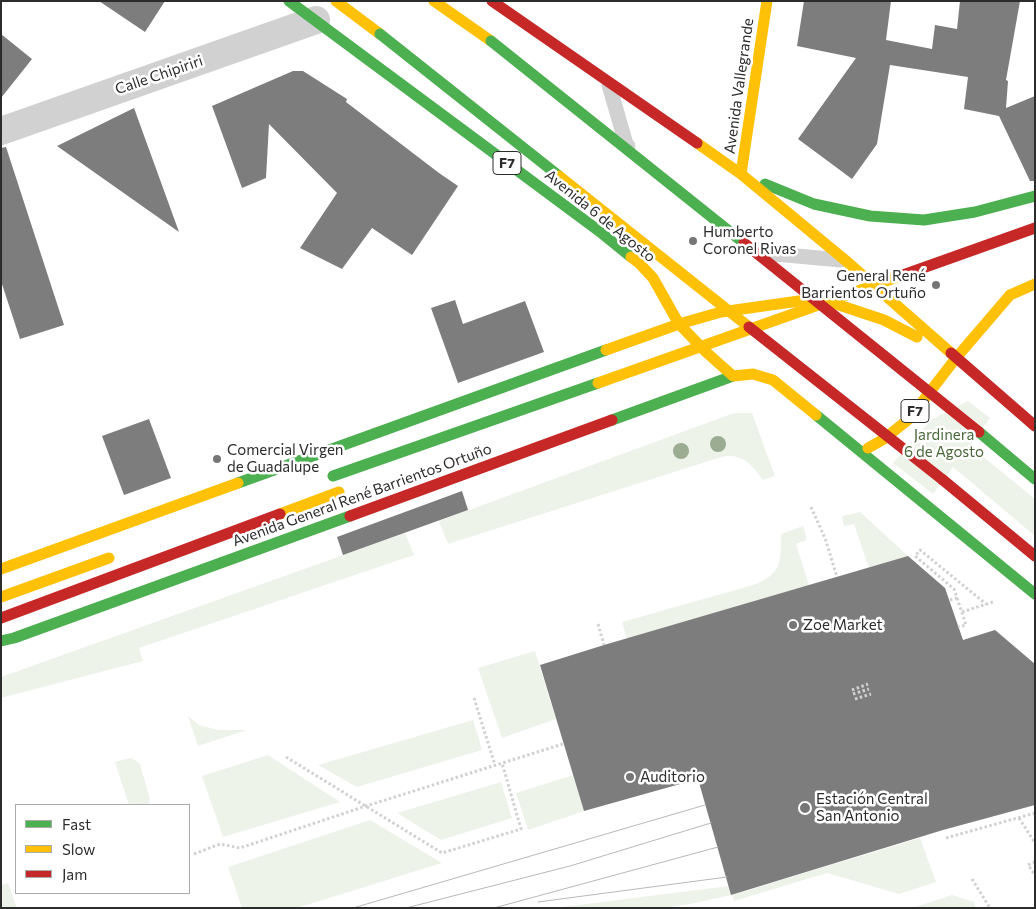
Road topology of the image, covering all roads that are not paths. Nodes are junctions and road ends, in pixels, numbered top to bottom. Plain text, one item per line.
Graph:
1 (289, 1) edge
2 (336, 1) edge
3 (434, 1) edge
4 (492, 1) edge
5 (767, 1) edge
6 (316, 20) junction
7 (608, 82) junction
8 (1, 130) edge
9 (741, 174) junction
10 (1035, 196) edge
11 (1035, 228) edge
12 (844, 260) junction
13 (1035, 284) edge
14 (894, 293) dead end
15 (818, 320) dead end
16 (679, 324) junction
17 (781, 334) dead end
18 (753, 344) dead end
19 (724, 354) dead end
20 (956, 358) junction
21 (696, 364) dead end
22 (733, 376) junction
23 (1035, 426) edge
24 (862, 452) junction
25 (328, 478) dead end
26 (1035, 479) edge
27 (344, 491) dead end
28 (121, 553) dead end
29 (1035, 556) edge
30 (1, 568) edge
31 (1035, 594) edge
32 (1, 597) edge
33 (1, 618) edge
34 (1, 641) edge

1 - 6 main road, Avenida 6 de Agosto / F7
2 - 29 main road, Avenida 6 de Agosto, bridge
3 - 26 main road, bridge
4 - 7 main road
5 - 9 main road, Avenida Vallegrande
6 - 8 street, Calle Chipiriri
6 - 16 main road, Avenida 6 de Agosto / F7
7 - 9 main road
7 - 12 lane
9 - 10 main road
9 - 12 main road
11 - 25 main road, bridge
12 - 20 main road
13 - 20 main road
14 - 15 main road
16 - 20 main road
16 - 22 main road, Avenida 6 de Agosto / F7
16 - 30 main road
17 - 18 main road
19 - 21 main road
20 - 23 main road
20 - 24 main road, F7
22 - 24 main road
22 - 34 main road, Avenida General René Barrientos Ortuño
24 - 31 main road
27 - 33 main road
28 - 32 main road

